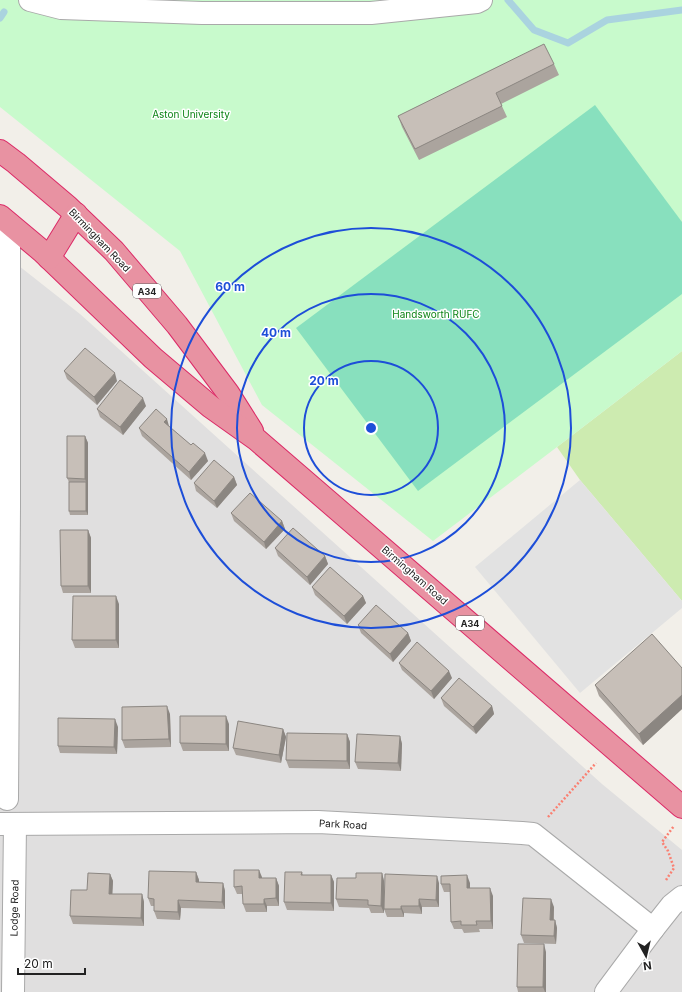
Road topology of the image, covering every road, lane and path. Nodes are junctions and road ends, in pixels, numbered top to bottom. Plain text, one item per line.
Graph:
1 (30, 0) edge
2 (480, 0) edge
3 (0, 151) edge
4 (76, 214) junction
5 (3, 221) edge
6 (49, 258) junction
7 (256, 439) junction
8 (612, 746) junction
9 (7, 799) dead end
10 (680, 814) edge
11 (8, 824) edge
12 (533, 834) junction
13 (675, 904) edge
14 (653, 929) junction
15 (13, 992) edge
16 (606, 992) edge

1 - 2 street
3 - 4 highway, Birmingham Road / A34
4 - 6 highway
4 - 7 highway, Birmingham Road / A34
5 - 6 highway, Birmingham Road / A34
5 - 9 street
6 - 7 highway, Birmingham Road / A34
7 - 8 highway, Birmingham Road / A34
8 - 10 highway, Birmingham Road / A34
8 - 12 path
10 - 13 path
11 - 12 street, Park Road
11 - 15 street, Lodge Road
12 - 14 street
13 - 14 street
14 - 16 street

